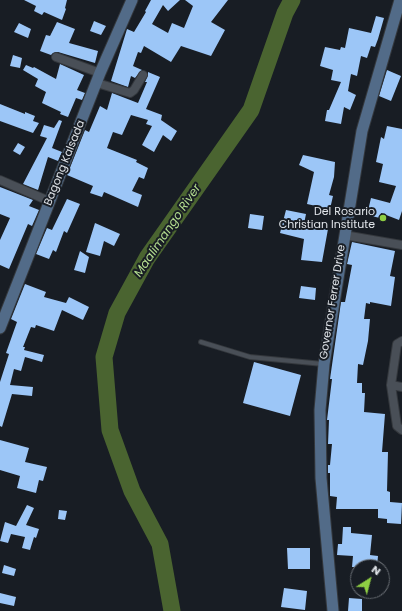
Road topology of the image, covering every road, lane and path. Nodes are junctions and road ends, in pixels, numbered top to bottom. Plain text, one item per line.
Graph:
1 (132, 0) edge
2 (400, 0) edge
3 (56, 57) dead end
4 (143, 75) dead end
5 (99, 78) junction
6 (0, 180) edge
7 (49, 201) junction
8 (344, 235) junction
9 (402, 245) edge
10 (0, 328) edge
11 (402, 341) edge
12 (200, 342) dead end
13 (324, 364) junction
14 (391, 386) junction
15 (402, 387) edge
16 (402, 430) edge
17 (333, 611) edge

1 - 5 main road, Bagong Kalsada
2 - 8 main road, Governor Ferrer Drive
3 - 5 street
4 - 5 street
5 - 7 main road, Bagong Kalsada
6 - 7 street
7 - 10 main road, Bagong Kalsada
8 - 9 street
8 - 13 main road, Governor Ferrer Drive
11 - 14 street
12 - 13 lane
13 - 17 main road, Governor Ferrer Drive
14 - 15 street
14 - 16 street

